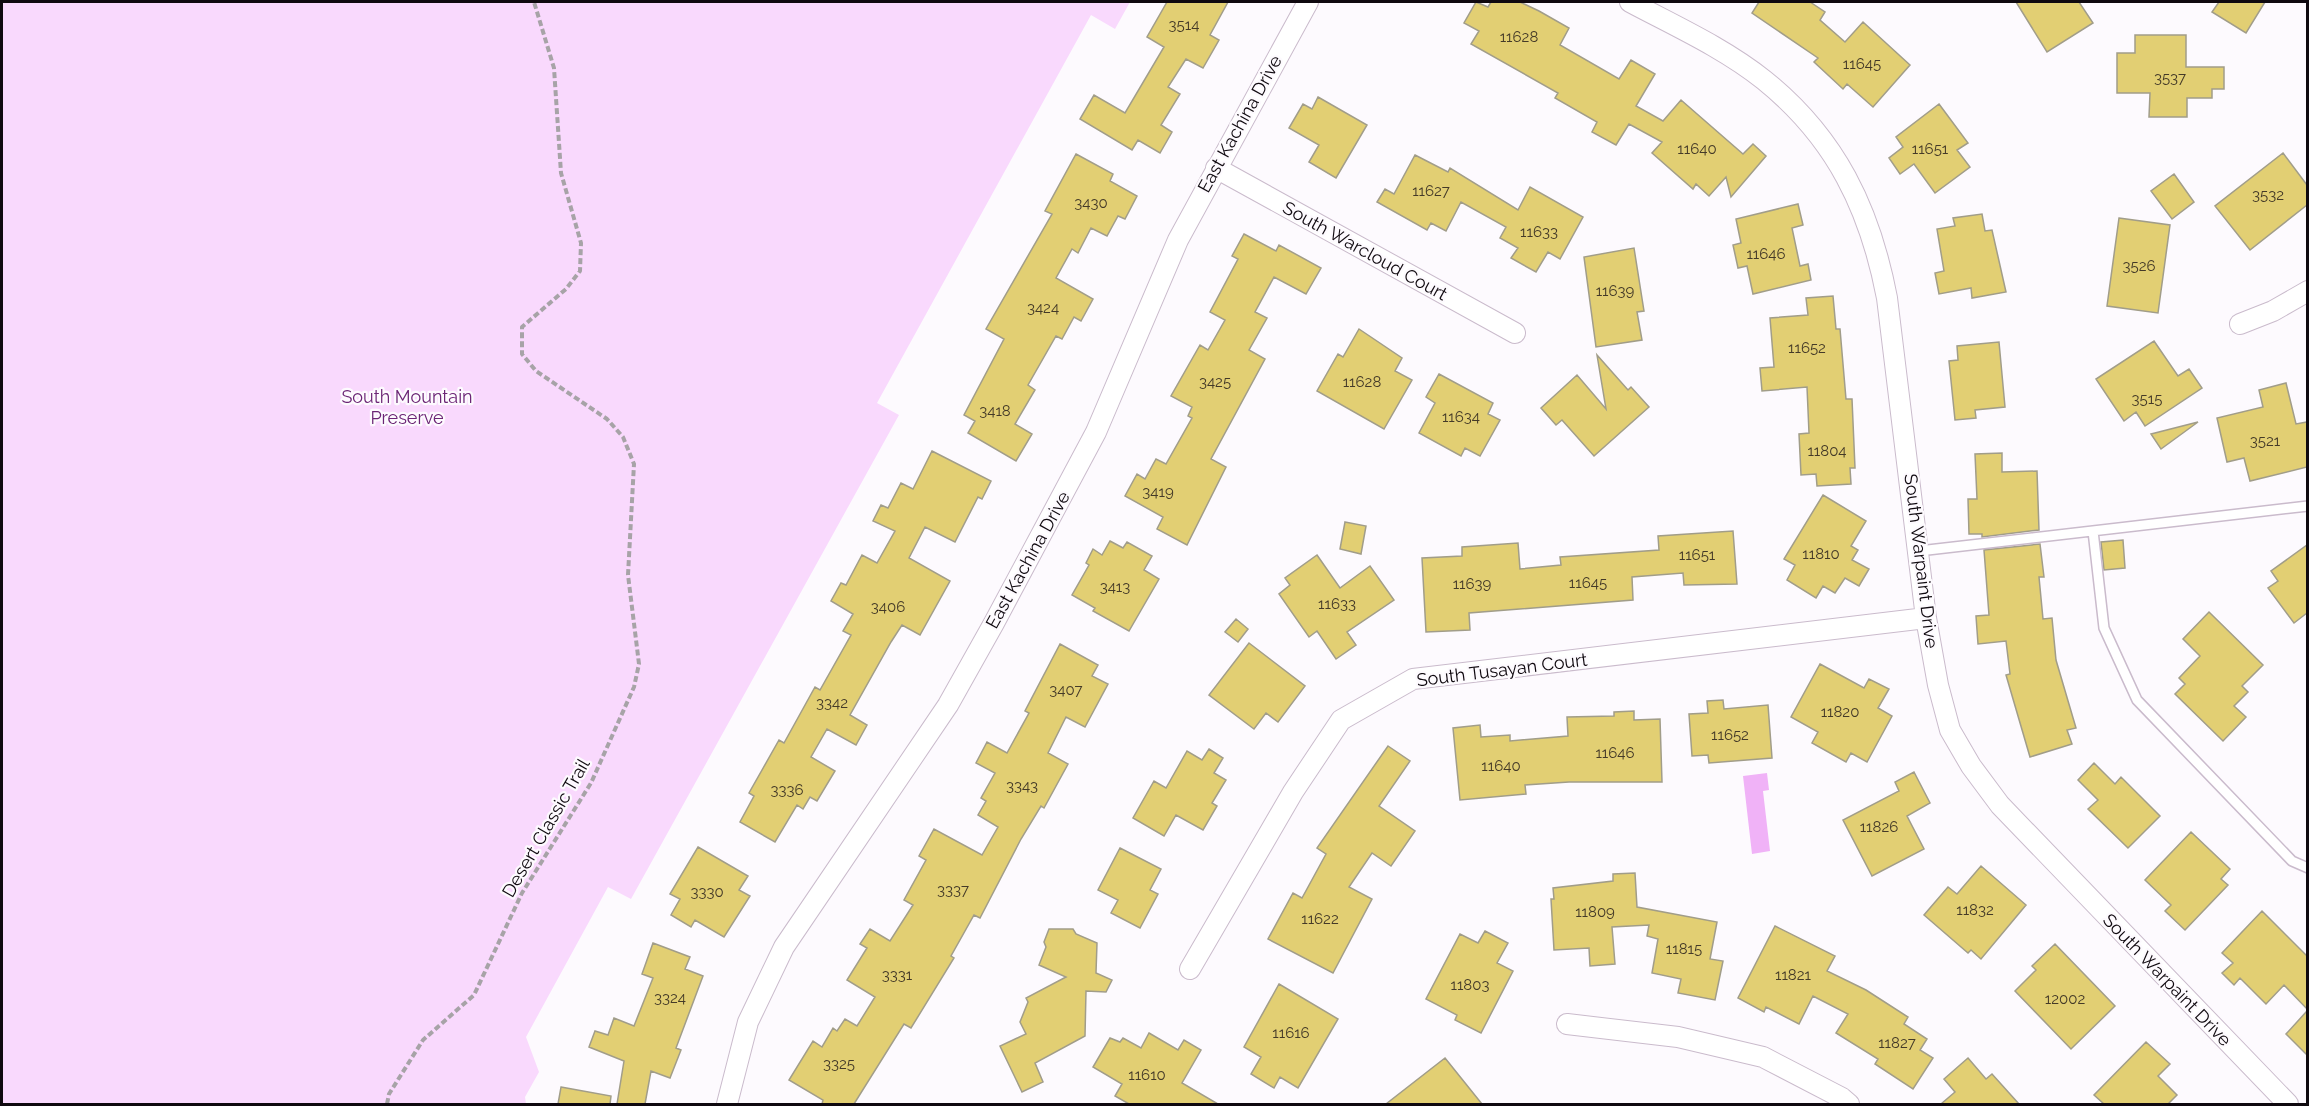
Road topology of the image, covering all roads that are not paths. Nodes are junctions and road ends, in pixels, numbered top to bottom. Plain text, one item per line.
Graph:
1 (1308, 2) edge
2 (1630, 2) edge
3 (1216, 168) junction
4 (2307, 291) edge
5 (2240, 324) dead end
6 (1515, 333) dead end
7 (2307, 506) edge
8 (2093, 531) junction
9 (1919, 551) junction
10 (1926, 618) junction
11 (2307, 868) edge
12 (1190, 969) dead end
13 (1567, 1024) dead end
14 (727, 1104) edge
15 (1849, 1104) edge
16 (2288, 1104) edge

1 - 3 street, East Kachina Drive
2 - 9 street, South Warpaint Drive
3 - 6 street, South Warcloud Court
3 - 14 street, East Kachina Drive
4 - 5 street
7 - 8 lane
8 - 9 lane
8 - 11 lane
9 - 10 street, South Warpaint Drive
10 - 12 street, South Tusayan Court
10 - 16 street, South Warpaint Drive
13 - 15 street

